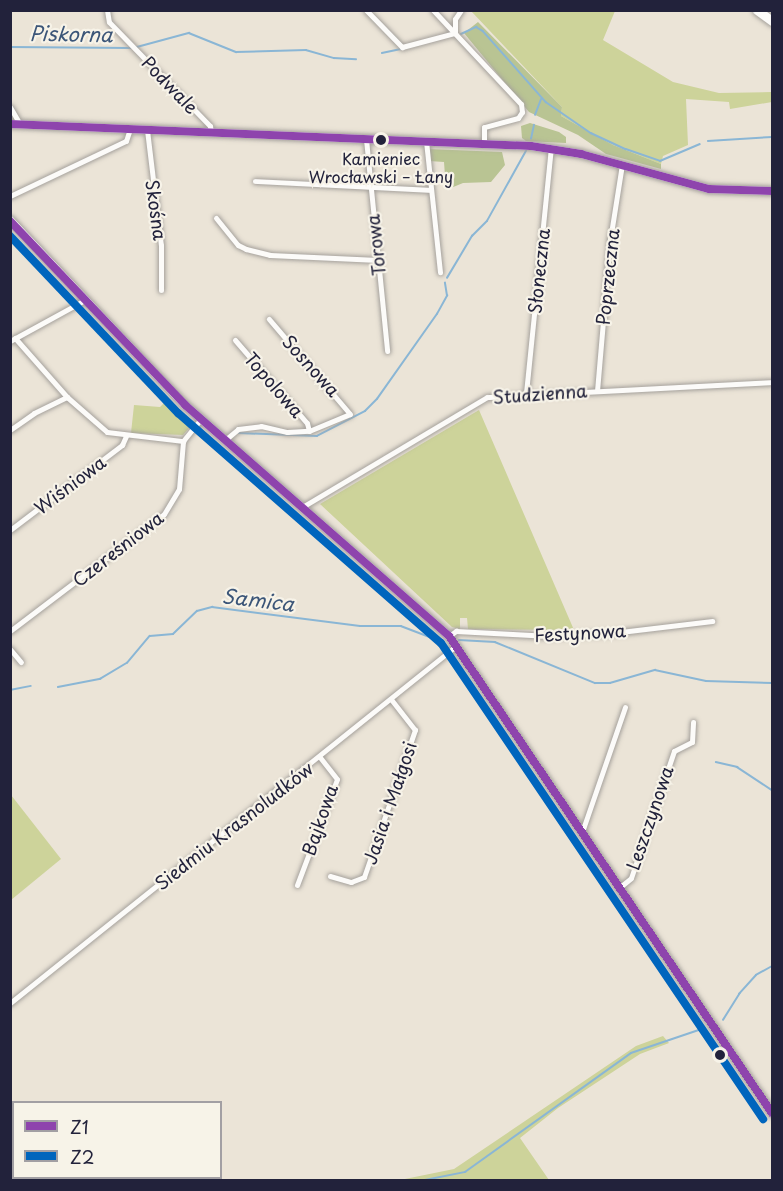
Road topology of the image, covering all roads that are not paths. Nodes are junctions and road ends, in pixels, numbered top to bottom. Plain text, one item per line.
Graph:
1 (107, 10) edge
2 (366, 10) edge
3 (433, 10) edge
4 (461, 10) edge
5 (757, 10) edge
6 (772, 21) edge
7 (455, 33) junction
8 (10, 107) edge
9 (10, 124) edge
10 (20, 124) junction
11 (130, 129) junction
12 (147, 130) junction
13 (211, 132) junction
14 (366, 139) junction
15 (426, 141) junction
16 (484, 144) junction
17 (551, 148) junction
18 (622, 164) junction
19 (255, 181) dead end
20 (370, 186) junction
21 (430, 190) junction
22 (772, 191) edge
23 (10, 196) edge
24 (216, 218) dead end
25 (10, 220) edge
26 (378, 260) junction
27 (440, 272) dead end
28 (161, 290) dead end
29 (85, 300) junction
30 (269, 319) dead end
31 (13, 340) edge
32 (235, 340) dead end
33 (387, 351) dead end
34 (772, 382) edge
35 (597, 391) junction
36 (526, 393) junction
37 (67, 397) junction
38 (201, 419) junction
39 (10, 430) edge
40 (309, 431) junction
41 (126, 436) junction
42 (225, 440) junction
43 (183, 441) junction
44 (302, 507) junction
45 (10, 530) edge
46 (712, 621) dead end
47 (10, 631) edge
48 (449, 636) junction
49 (456, 646) junction
50 (10, 649) edge
51 (21, 662) dead end
52 (391, 699) junction
53 (625, 707) dead end
54 (693, 722) dead end
55 (320, 757) junction
56 (582, 832) junction
57 (330, 876) dead end
58 (297, 885) dead end
59 (620, 887) junction
60 (10, 1003) edge
61 (772, 1113) edge

1 - 13 street, Podwale
2 - 7 street
3 - 7 street
4 - 7 street
5 - 6 main road
7 - 16 street
8 - 10 street
9 - 10 street
10 - 11 street
11 - 12 street
11 - 23 street
12 - 13 street
12 - 28 street, Skośna
13 - 14 street
14 - 15 street
14 - 20 street, Torowa
15 - 16 street
15 - 21 street
16 - 17 street
17 - 18 street
17 - 36 street, Słoneczna
18 - 22 street
18 - 35 street, Poprzeczna
19 - 20 street
20 - 21 street
20 - 26 street, Torowa
21 - 27 street
24 - 26 street
25 - 29 street
26 - 33 street, Torowa
29 - 31 street
29 - 38 street
30 - 40 street, Sosnowa
31 - 37 street
32 - 40 street, Topolowa
34 - 35 street, Studzienna
35 - 36 street, Studzienna
36 - 44 street, Studzienna
37 - 39 street
37 - 41 street
38 - 42 street
38 - 43 street
40 - 42 street
41 - 43 street
41 - 45 street, Wiśniowa
42 - 44 street
43 - 47 street, Czereśniowa
44 - 48 street
46 - 48 street, Festynowa
48 - 49 street
49 - 52 street, Siedmiu Krasnoludków
49 - 56 street
50 - 51 street
52 - 55 street, Siedmiu Krasnoludków
52 - 57 street, Jasia i Małgosi
53 - 56 street
54 - 59 street, Leszczynowa
55 - 58 street, Bajkowa
55 - 60 street, Siedmiu Krasnoludków
56 - 59 street
59 - 61 street

